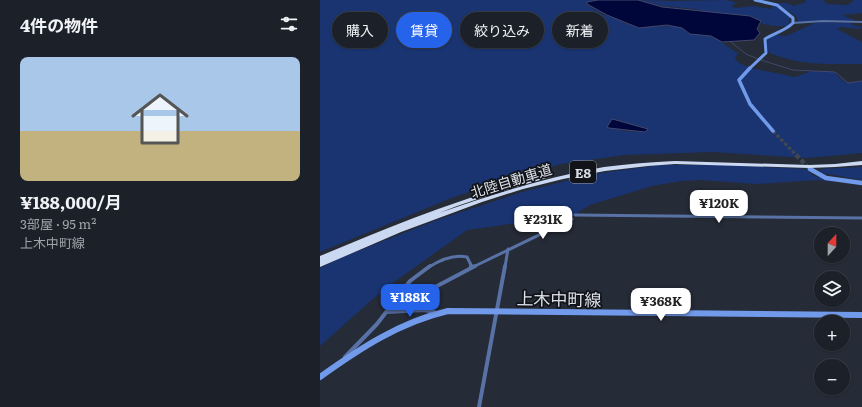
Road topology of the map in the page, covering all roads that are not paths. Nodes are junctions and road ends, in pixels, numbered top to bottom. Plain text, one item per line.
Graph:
1 (755, 0) edge
2 (862, 22) edge
3 (793, 23) junction
4 (773, 131) tunnel mouth
5 (862, 159) edge
6 (862, 163) edge
7 (810, 169) tunnel mouth
8 (862, 183) edge
9 (575, 215) dead end
10 (862, 218) edge
11 (572, 219) dead end
12 (508, 249) junction
13 (320, 259) edge
14 (320, 264) edge
15 (472, 266) junction
16 (402, 311) junction
17 (497, 311) junction
18 (387, 312) junction
19 (437, 313) junction
20 (862, 315) edge
21 (362, 346) junction
22 (320, 377) edge
23 (479, 407) edge

1 - 3 main road
2 - 3 street
3 - 4 main road
5 - 13 highway, 北陸自動車道 / E8
6 - 14 highway, 北陸自動車道 / E8
7 - 8 main road
9 - 10 street
11 - 12 street
12 - 15 street
12 - 17 street
15 - 16 street
15 - 18 street
16 - 18 street
16 - 19 street
17 - 19 main road, 上木中町線
17 - 20 main road, 上木中町線
17 - 23 street
18 - 21 street
19 - 21 main road, 上木中町線
21 - 22 main road, 上木中町線

